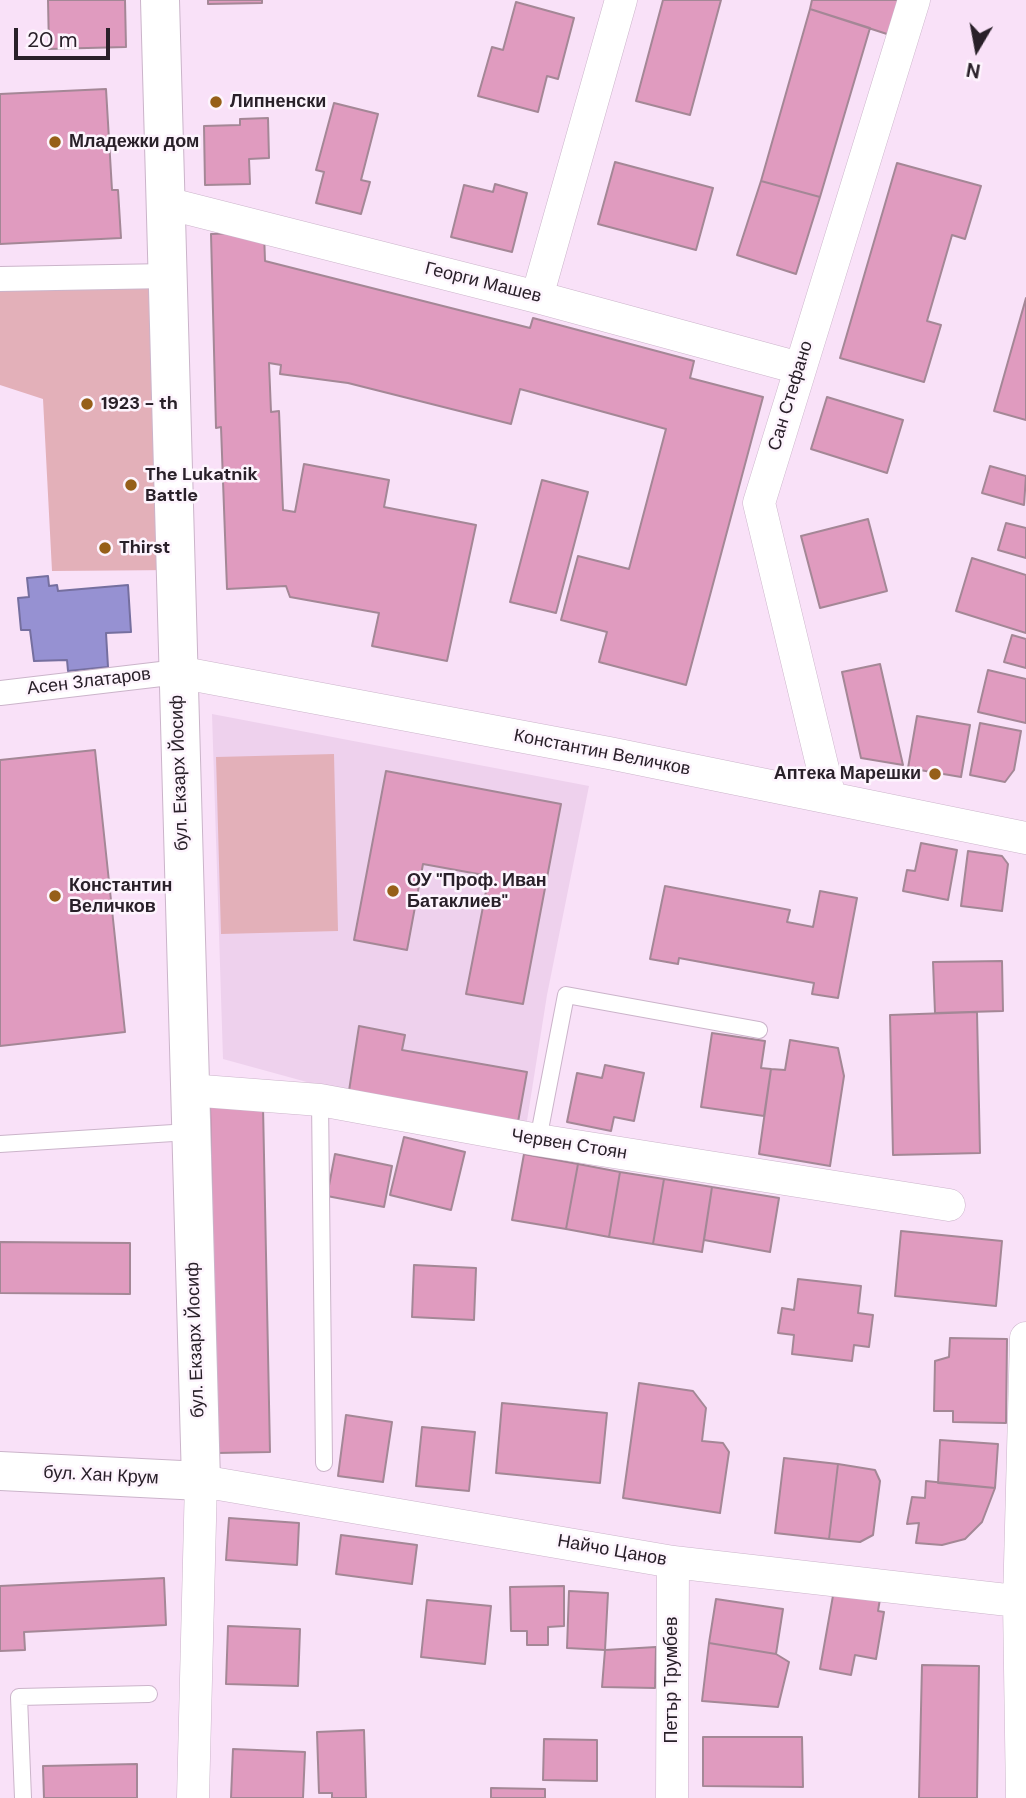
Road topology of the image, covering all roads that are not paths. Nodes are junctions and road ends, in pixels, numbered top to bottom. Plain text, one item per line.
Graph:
1 (160, 0) edge
2 (621, 0) edge
3 (914, 0) edge
4 (166, 203) junction
5 (168, 276) junction
6 (0, 279) edge
7 (537, 297) junction
8 (799, 369) junction
9 (178, 672) junction
10 (0, 693) edge
11 (830, 798) junction
12 (1026, 838) edge
13 (760, 1030) dead end
14 (189, 1090) junction
15 (320, 1100) junction
16 (189, 1132) junction
17 (538, 1140) junction
18 (0, 1144) edge
19 (949, 1205) dead end
20 (1026, 1338) edge
21 (324, 1463) dead end
22 (0, 1471) edge
23 (201, 1481) junction
24 (673, 1562) junction
25 (1023, 1602) edge
26 (149, 1694) dead end
27 (23, 1798) edge
28 (194, 1798) edge
29 (672, 1798) edge
30 (1022, 1798) edge

1 - 4 street, бул. Екзарх Йосиф
2 - 7 street
3 - 8 street, Сан Стефано
4 - 5 street, бул. Екзарх Йосиф
4 - 7 street, Георги Машев
5 - 6 street
5 - 9 street, бул. Екзарх Йосиф
7 - 8 street, Георги Машев
8 - 11 street, Сан Стефано
9 - 10 street, Асен Златаров
9 - 11 street, Константин Величков
9 - 14 street, бул. Екзарх Йосиф
11 - 12 street, Константин Величков
13 - 17 lane
14 - 15 street, Червен Стоян
14 - 16 street, бул. Екзарх Йосиф
15 - 17 street, Червен Стоян
15 - 21 lane
16 - 18 lane
16 - 23 street, бул. Екзарх Йосиф
17 - 19 street, Червен Стоян
20 - 25 street
22 - 23 street, бул. Хан Крум
23 - 24 street, Найчо Цанов
23 - 28 street, бул. Екзарх Йосиф
24 - 25 street, Найчо Цанов
24 - 29 street, Петър Трумбев
25 - 30 street
26 - 27 lane

